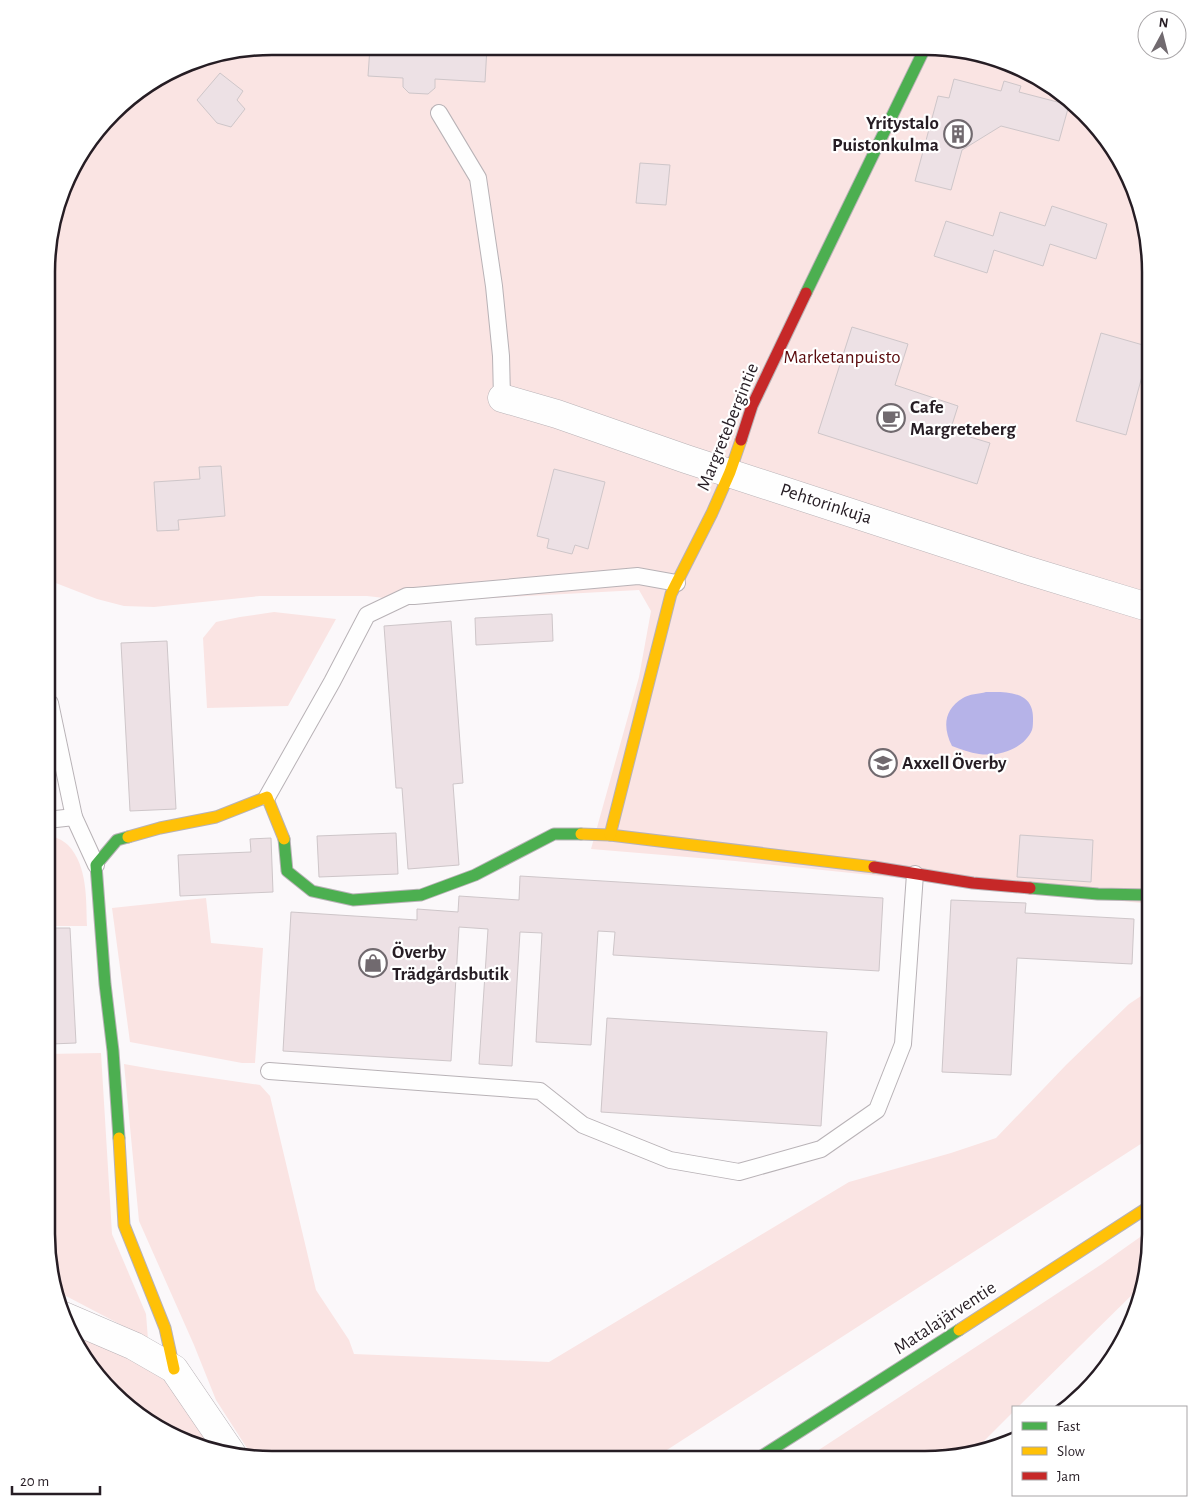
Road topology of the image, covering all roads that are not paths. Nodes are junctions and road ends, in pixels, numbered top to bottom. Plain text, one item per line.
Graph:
1 (922, 55) edge
2 (439, 114) dead end
3 (502, 398) joint
4 (730, 472) junction
5 (677, 583) junction
6 (1142, 605) edge
7 (55, 728) edge
8 (267, 796) junction
9 (74, 817) junction
10 (55, 819) edge
11 (610, 835) junction
12 (96, 865) junction
13 (915, 874) junction
14 (1142, 895) edge
15 (269, 1071) dead end
16 (1142, 1211) edge
17 (73, 1320) edge
18 (174, 1369) junction
19 (227, 1446) edge
20 (769, 1451) edge

1 - 4 street, Margretebergintie
2 - 3 lane
3 - 4 street, Pehtorinkuja
4 - 5 street, Margretebergintie
4 - 6 street, Pehtorinkuja
5 - 8 lane
5 - 11 street, Margretebergintie
7 - 9 lane
8 - 11 street
8 - 12 street
9 - 10 lane
9 - 12 lane
11 - 13 street
12 - 18 street
13 - 14 street
13 - 15 lane
16 - 20 street, Matalajärventie
17 - 18 street
18 - 19 street

